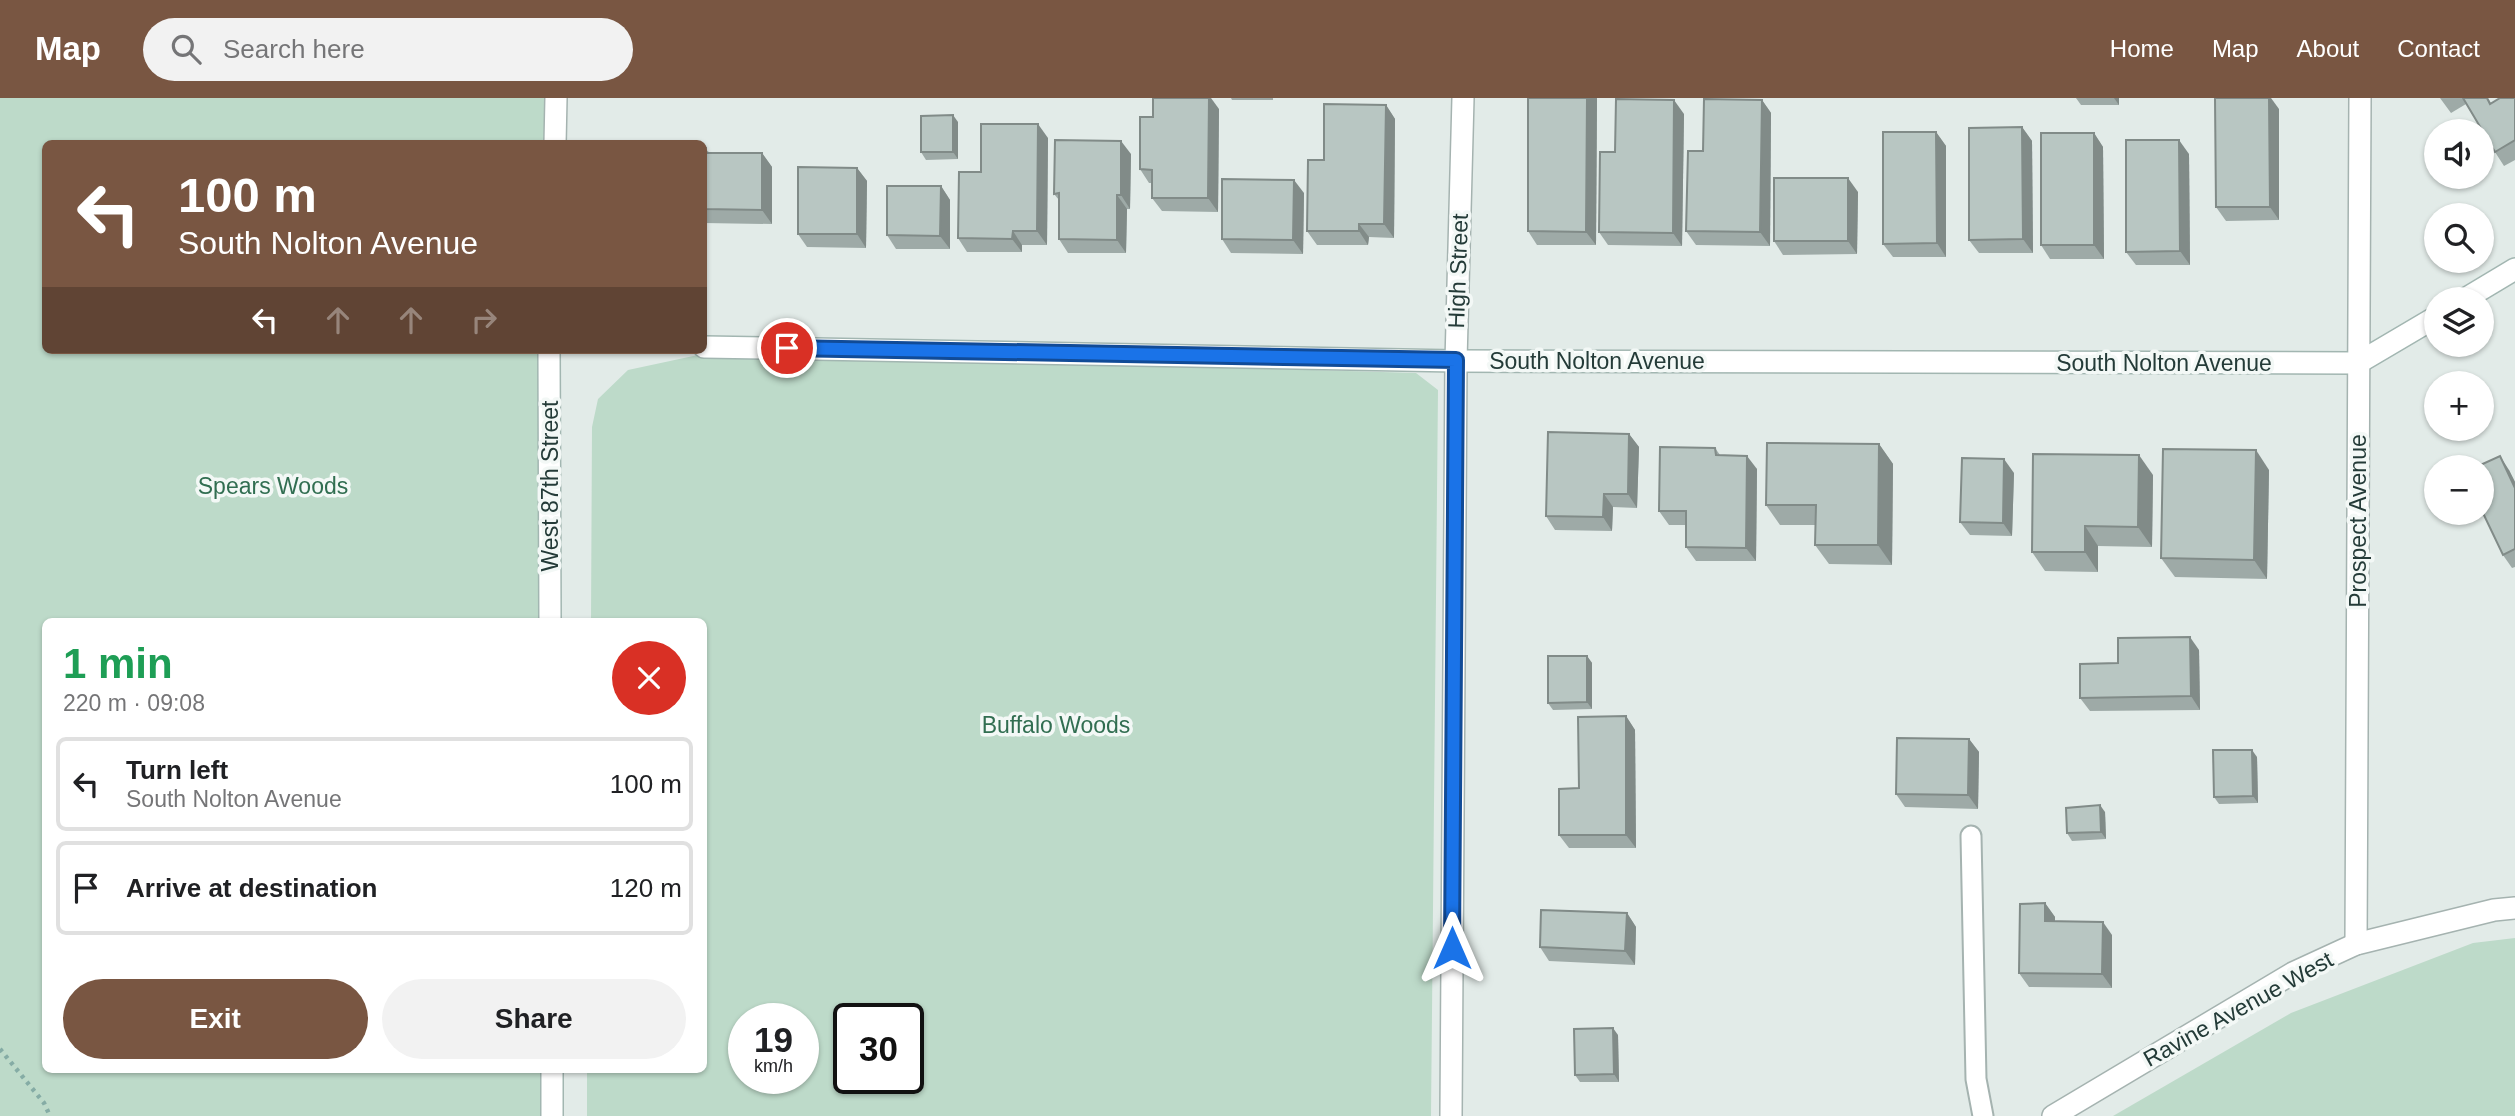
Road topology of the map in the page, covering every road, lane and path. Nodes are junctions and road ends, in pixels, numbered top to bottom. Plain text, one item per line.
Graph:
1 (556, 98) edge
2 (1464, 98) edge
3 (2360, 98) edge
4 (555, 140) edge
5 (2515, 269) edge
6 (2485, 287) edge
7 (2424, 324) edge
8 (707, 347) edge
9 (550, 354) edge
10 (1456, 360) junction
11 (2358, 363) junction
12 (550, 618) edge
13 (1971, 836) dead end
14 (2515, 908) edge
15 (2356, 944) junction
16 (0, 1049) edge
17 (552, 1073) edge
18 (51, 1116) edge
19 (552, 1116) edge
20 (1451, 1116) edge
21 (1983, 1116) edge
22 (2053, 1116) edge

1 - 4 street
2 - 10 street, High Street
3 - 11 street, Prospect Avenue
5 - 6 street
7 - 11 street
8 - 10 street, South Nolton Avenue
9 - 12 street, West 87th Street
10 - 11 street, South Nolton Avenue
10 - 20 street, High Street
11 - 15 street, Prospect Avenue
13 - 21 lane
14 - 15 street, Ravine Avenue West
15 - 22 street, Ravine Avenue West
16 - 18 path
17 - 19 street

